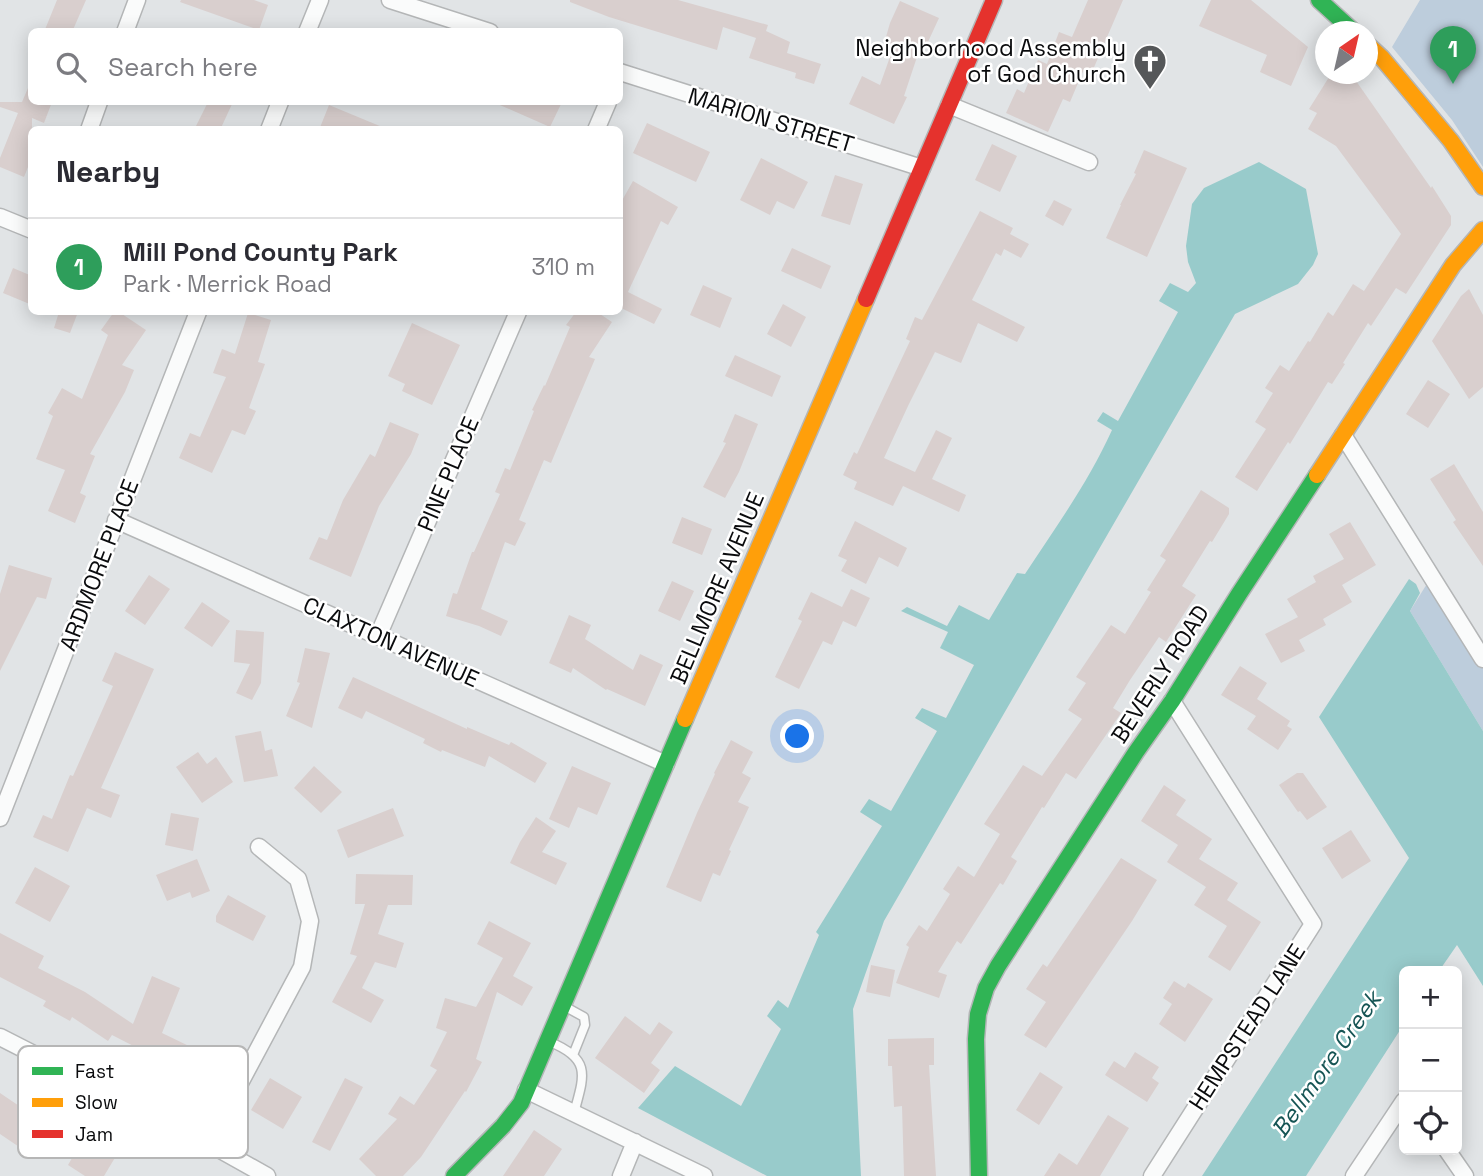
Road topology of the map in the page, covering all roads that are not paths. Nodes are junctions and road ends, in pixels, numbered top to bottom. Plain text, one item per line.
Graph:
1 (137, 0) edge
2 (320, 0) edge
3 (390, 0) edge
4 (993, 0) edge
5 (1319, 0) edge
6 (1342, 21) edge
7 (126, 28) edge
8 (309, 28) edge
9 (478, 28) edge
10 (1378, 55) edge
11 (623, 74) edge
12 (98, 105) edge
13 (279, 105) edge
14 (607, 105) edge
15 (948, 105) junction
16 (90, 126) edge
17 (271, 126) edge
18 (598, 126) edge
19 (1089, 162) dead end
20 (922, 167) junction
21 (1483, 187) edge
22 (0, 217) edge
23 (28, 228) edge
24 (1483, 230) edge
25 (197, 315) edge
26 (516, 315) edge
27 (1343, 435) junction
28 (116, 520) junction
29 (378, 636) junction
30 (1483, 659) edge
31 (1172, 701) junction
32 (666, 764) junction
33 (0, 818) edge
34 (258, 847) dead end
35 (563, 1005) junction
36 (0, 1037) edge
37 (547, 1041) junction
38 (18, 1046) edge
39 (573, 1055) junction
40 (248, 1068) edge
41 (526, 1090) junction
42 (1399, 1108) edge
43 (574, 1113) junction
44 (635, 1142) junction
45 (1450, 1155) edge
46 (235, 1158) edge
47 (267, 1176) edge
48 (454, 1176) edge
49 (621, 1176) edge
50 (704, 1176) edge
51 (979, 1176) edge
52 (1152, 1176) edge
53 (1354, 1176) edge
54 (1465, 1176) edge

1 - 7 street
2 - 8 street
3 - 9 street
4 - 15 street, BELLMORE AVENUE
5 - 6 street
10 - 21 street
11 - 20 street, MARION STREET
12 - 16 street
13 - 17 street
14 - 18 street
15 - 19 street
15 - 20 street, BELLMORE AVENUE
20 - 32 street, BELLMORE AVENUE
22 - 23 street
24 - 27 street, BEVERLY ROAD
25 - 28 street, ARDMORE PLACE
26 - 29 street, PINE PLACE
27 - 30 street
27 - 31 street, BEVERLY ROAD
28 - 29 street, CLAXTON AVENUE
28 - 33 street, ARDMORE PLACE
29 - 32 street, CLAXTON AVENUE
31 - 51 street, BEVERLY ROAD
31 - 52 street, HEMPSTEAD LANE
32 - 35 street, BELLMORE AVENUE
34 - 40 street
35 - 37 street, BELLMORE AVENUE
35 - 39 lane
36 - 38 street
37 - 39 lane
37 - 41 street, BELLMORE AVENUE
39 - 43 lane
41 - 43 street
41 - 48 street, BELLMORE AVENUE
42 - 53 street
43 - 44 street
44 - 49 street
44 - 50 street
45 - 54 street
46 - 47 street

